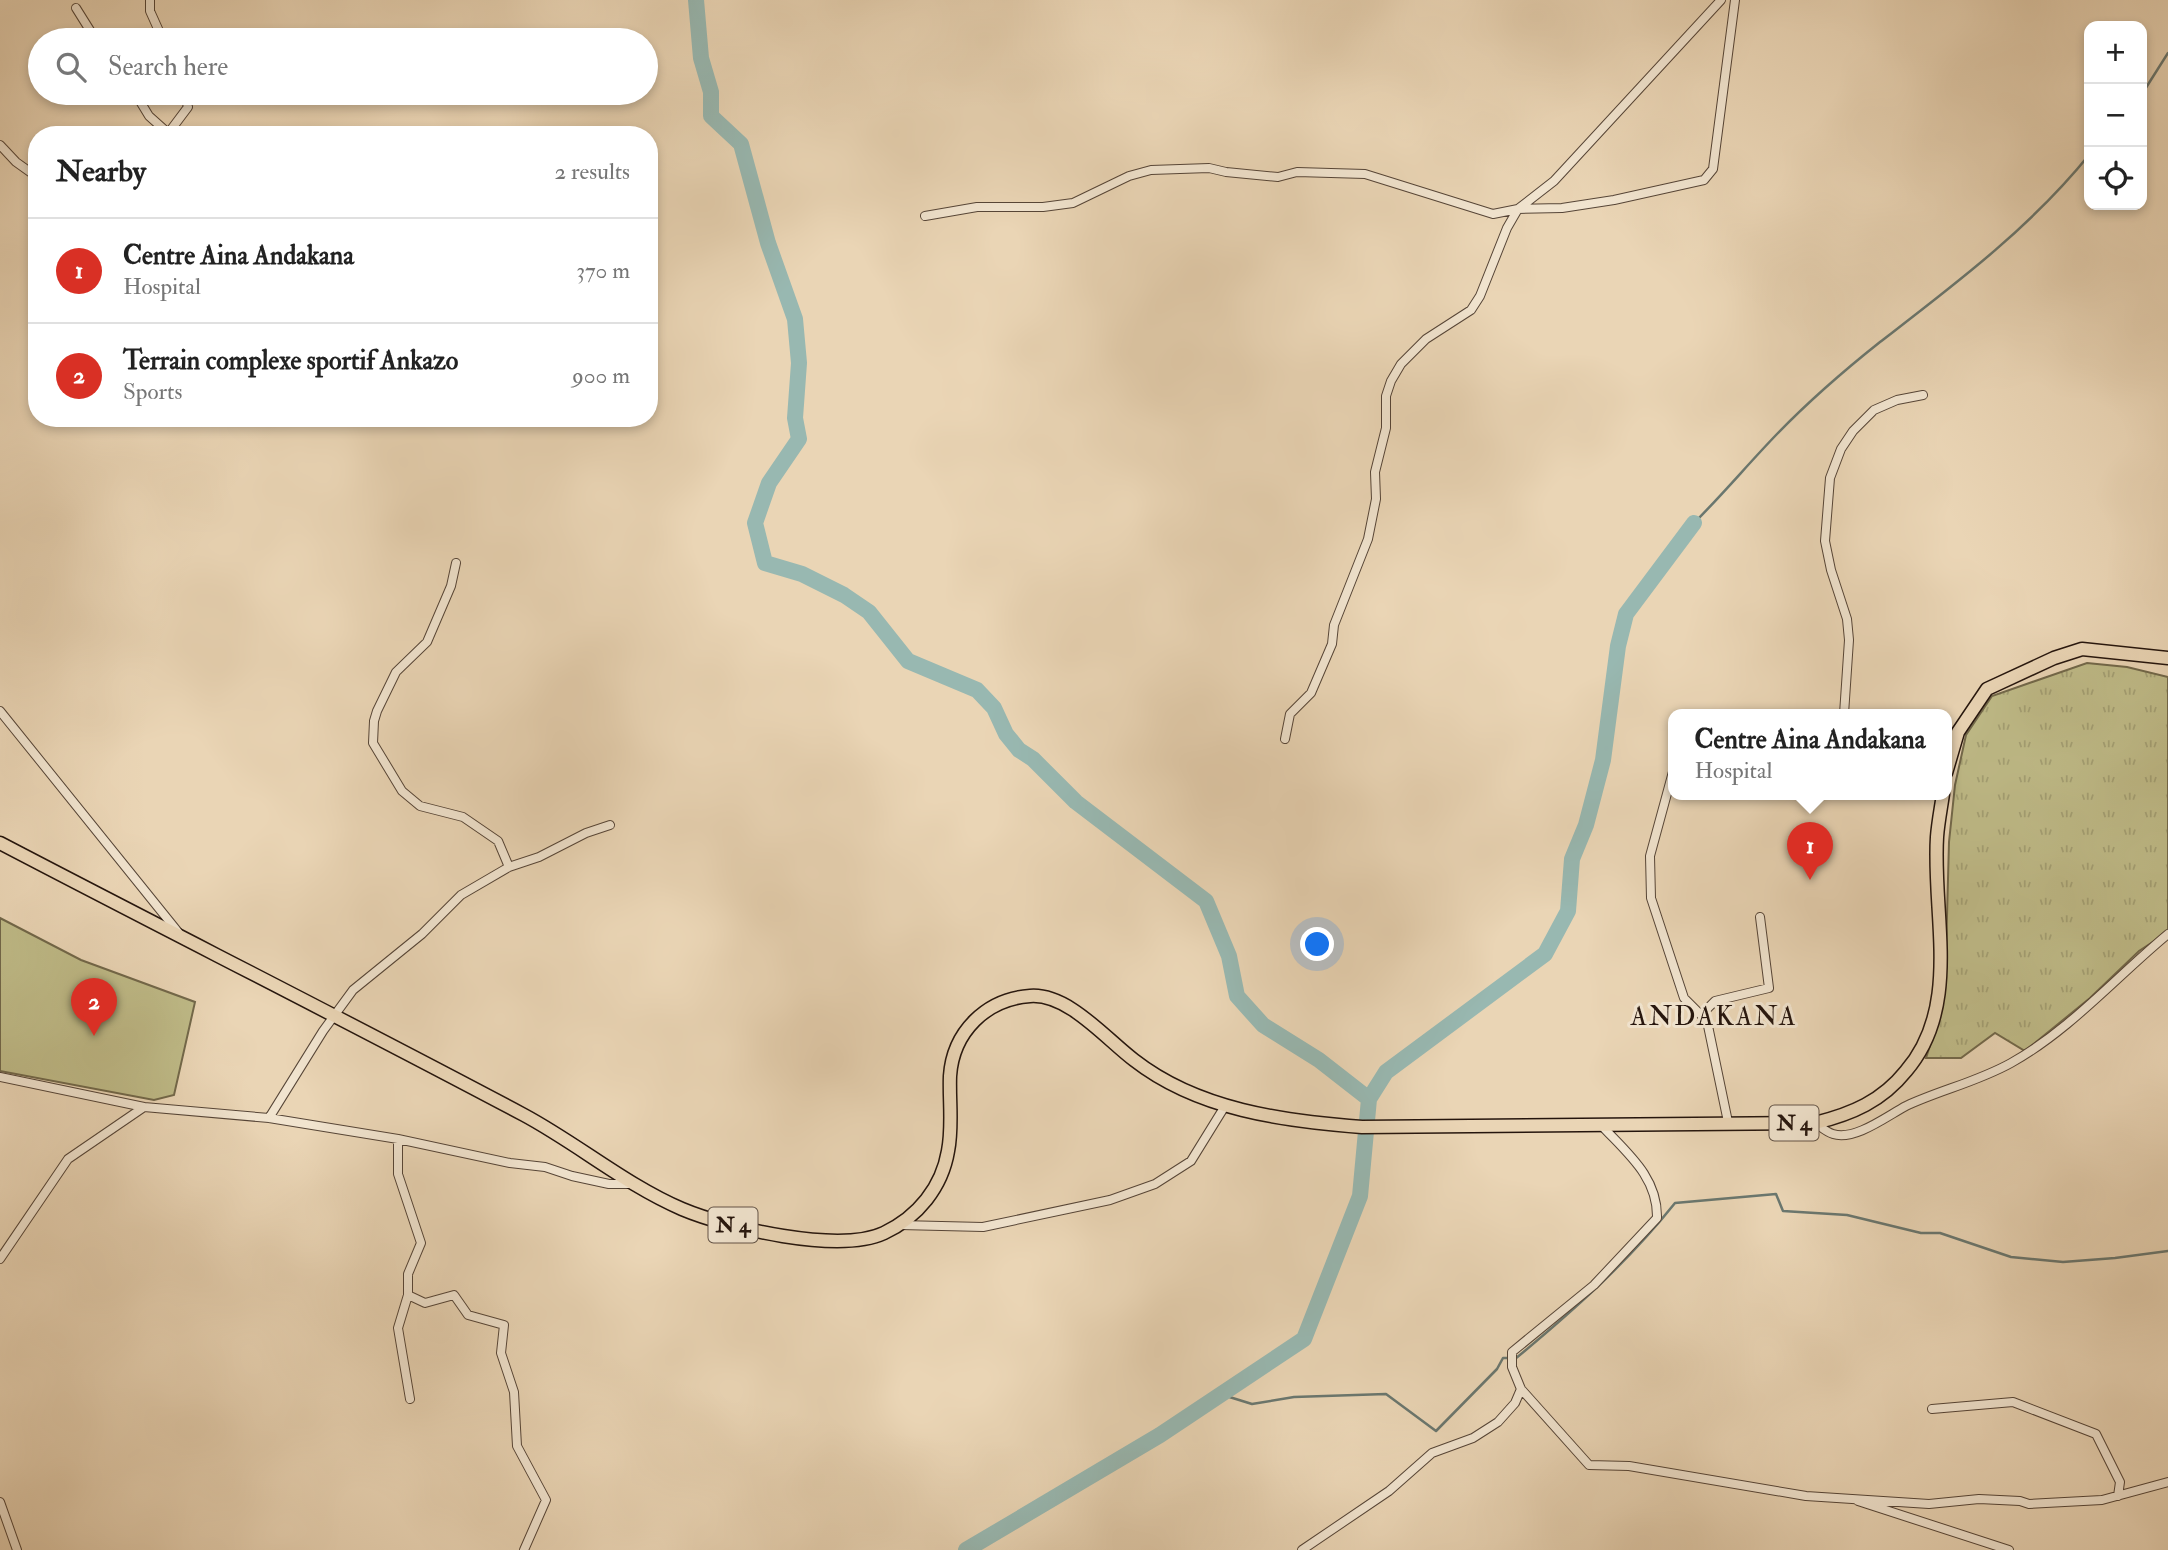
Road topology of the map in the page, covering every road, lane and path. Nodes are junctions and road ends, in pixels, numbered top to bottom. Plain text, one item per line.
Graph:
1 (150, 0) edge
2 (1721, 0) edge
3 (1735, 0) edge
4 (76, 8) dead end
5 (88, 28) edge
6 (158, 28) edge
7 (142, 105) edge
8 (187, 105) edge
9 (160, 126) edge
10 (174, 126) edge
11 (0, 145) edge
12 (28, 171) edge
13 (1518, 209) junction
14 (925, 216) dead end
15 (1923, 395) dead end
16 (456, 562) dead end
17 (2168, 658) edge
18 (1844, 709) edge
19 (0, 711) edge
20 (1285, 739) dead end
21 (1952, 754) edge
22 (1668, 790) edge
23 (1941, 800) edge
24 (610, 825) dead end
25 (0, 843) edge
26 (509, 867) junction
27 (1760, 917) dead end
28 (2168, 934) edge
29 (184, 939) junction
30 (1702, 1014) junction
31 (334, 1017) junction
32 (0, 1077) edge
33 (1225, 1106) junction
34 (144, 1107) junction
35 (269, 1118) junction
36 (1728, 1122) junction
37 (1815, 1123) junction
38 (1601, 1125) junction
39 (398, 1139) junction
40 (635, 1184) junction
41 (898, 1225) junction
42 (0, 1259) edge
43 (408, 1295) junction
44 (1521, 1389) junction
45 (410, 1399) dead end
46 (1933, 1409) dead end
47 (2168, 1482) edge
48 (2118, 1496) junction
49 (1845, 1497) junction
50 (0, 1502) edge
51 (17, 1550) edge
52 (524, 1550) edge
53 (1302, 1550) edge
54 (2009, 1550) edge

1 - 6 street
2 - 13 street
3 - 13 street
4 - 5 street
7 - 9 street
8 - 10 street
11 - 12 street
13 - 14 street
13 - 20 street
15 - 18 street
16 - 26 street
17 - 21 main road
19 - 29 street
22 - 30 street
23 - 37 main road, N 4
24 - 26 street
25 - 29 main road, N 4
26 - 31 street
27 - 30 street
28 - 37 street
29 - 31 main road, N 4
30 - 36 street
31 - 35 street
31 - 40 main road, N 4
32 - 34 street
33 - 38 main road, N 4
33 - 41 street
33 - 41 main road, N 4
34 - 35 street
34 - 42 street
35 - 39 street
36 - 37 main road, N 4
36 - 38 main road, N 4
38 - 44 street
39 - 40 street
39 - 43 street
40 - 41 main road, N 4
43 - 45 street
43 - 52 street
44 - 49 street
44 - 53 street
46 - 48 street
47 - 48 street
48 - 49 street
49 - 54 street
50 - 51 street

